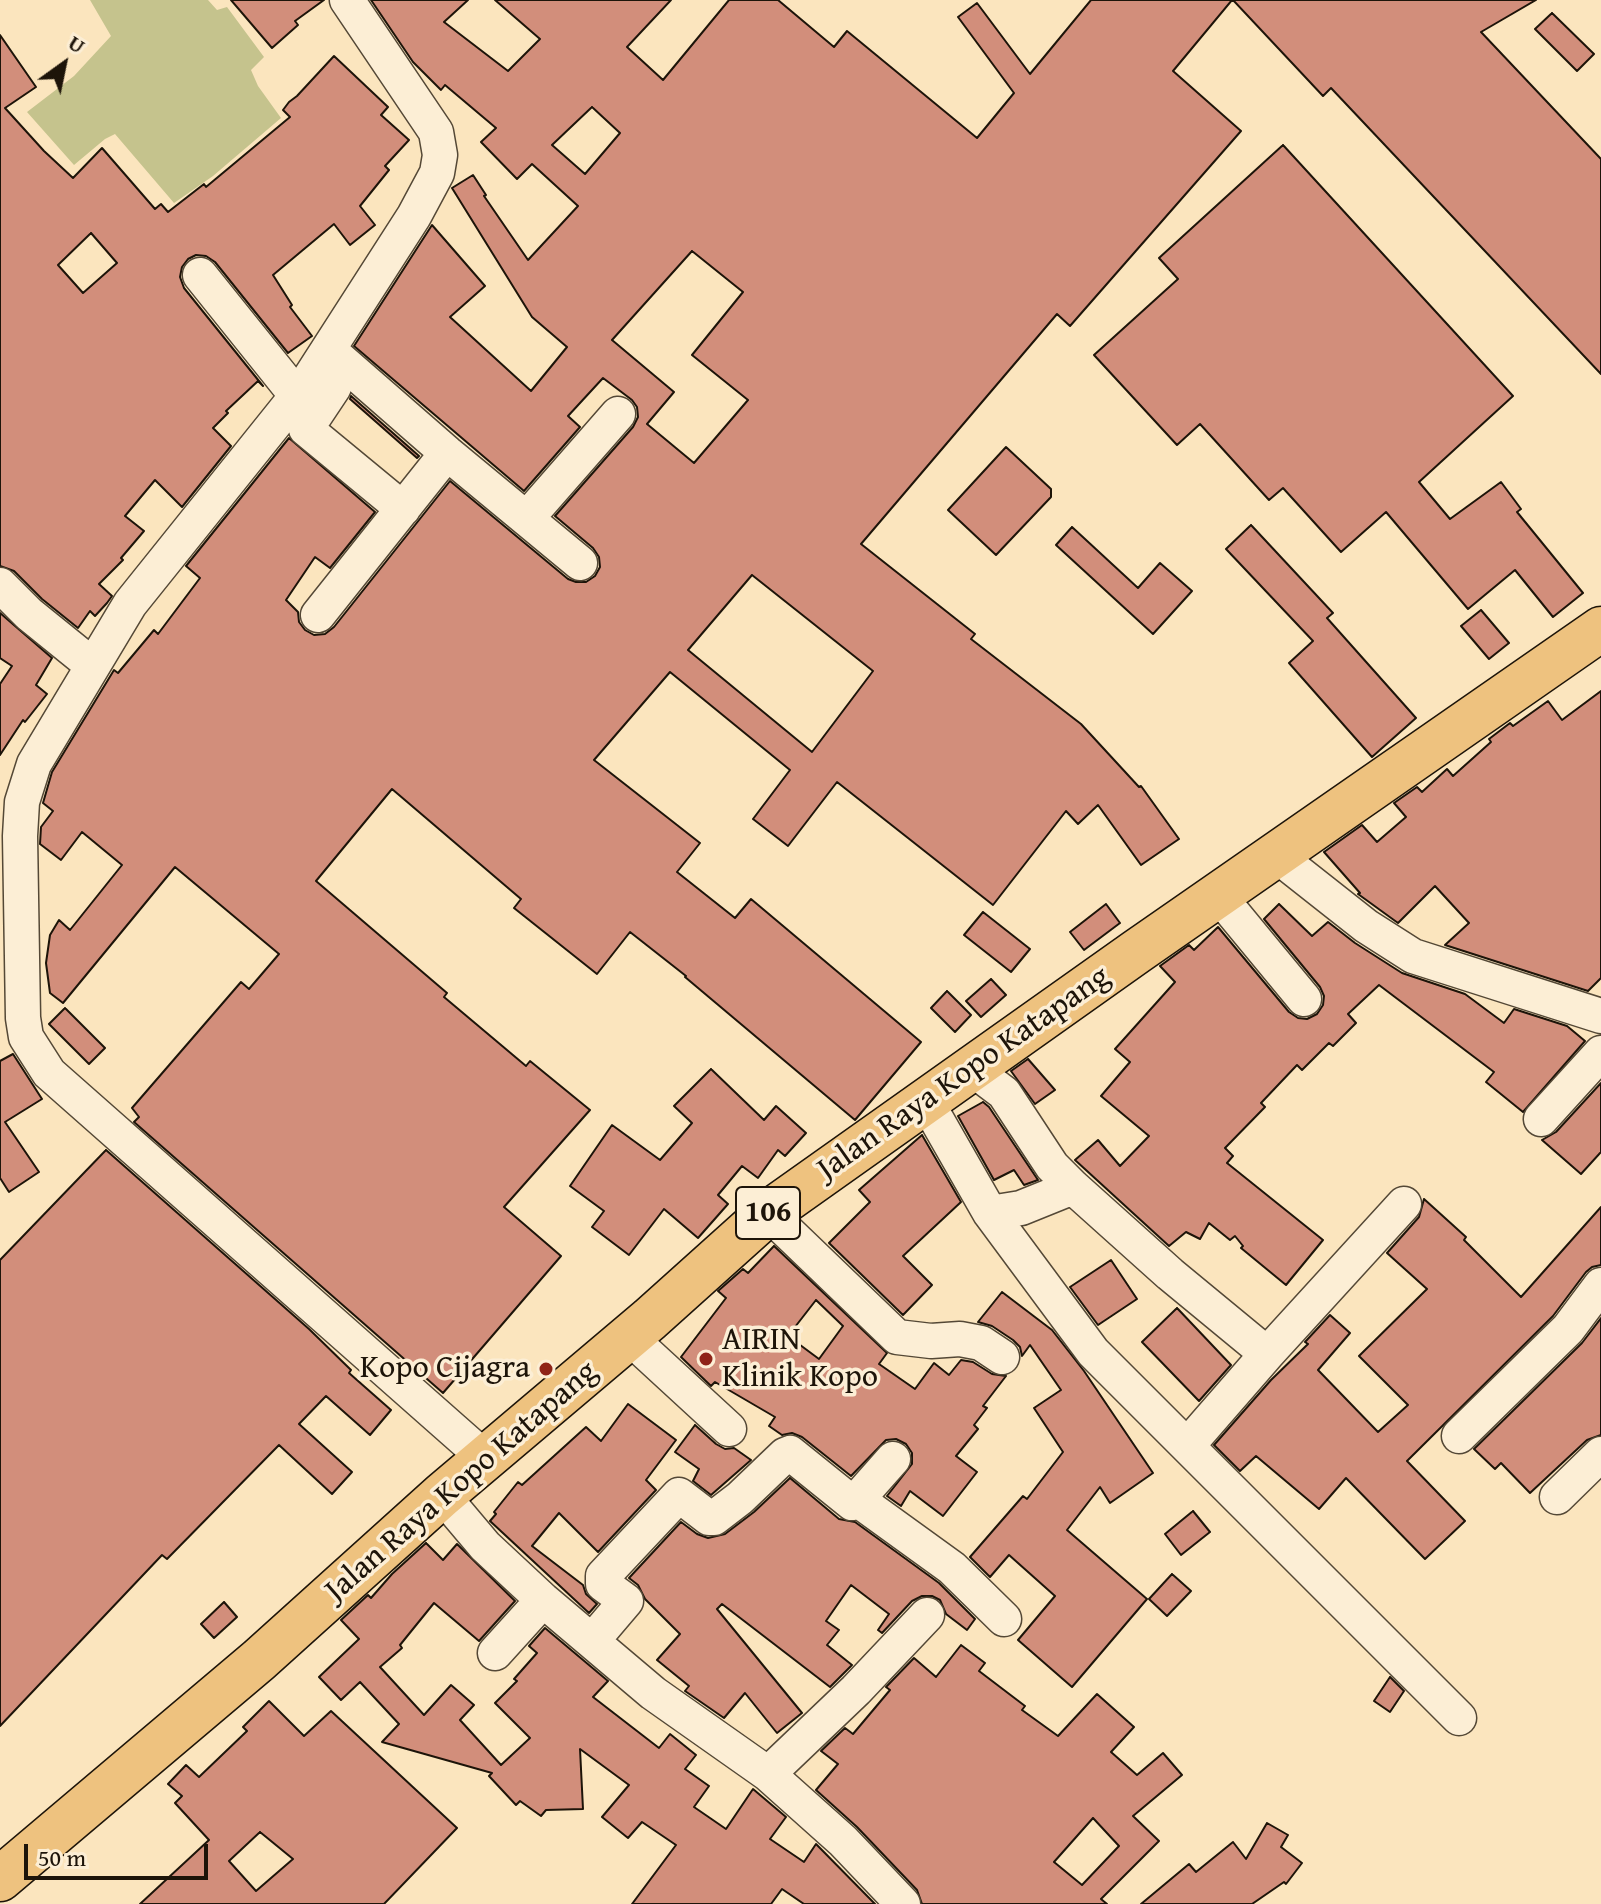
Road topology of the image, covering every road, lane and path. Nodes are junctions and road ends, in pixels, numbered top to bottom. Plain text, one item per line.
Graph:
1 (347, 0) edge
2 (200, 275) dead end
3 (329, 350) junction
4 (334, 387) dead end
5 (297, 396) junction
6 (618, 414) dead end
7 (447, 453) junction
8 (403, 509) junction
9 (527, 518) junction
10 (580, 563) dead end
11 (0, 585) edge
12 (318, 615) dead end
13 (1601, 629) edge
14 (92, 665) junction
15 (1276, 855) junction
16 (1219, 896) junction
17 (10, 937) edge
18 (1304, 999) dead end
19 (1601, 1016) edge
20 (1601, 1053) edge
21 (971, 1068) junction
22 (926, 1101) junction
23 (1541, 1119) dead end
24 (1073, 1187) junction
25 (1404, 1204) dead end
26 (768, 1213) junction
27 (990, 1213) junction
28 (1601, 1285) edge
29 (629, 1337) junction
30 (1267, 1354) junction
31 (1002, 1357) dead end
32 (729, 1429) dead end
33 (1459, 1436) dead end
34 (1187, 1446) junction
35 (1601, 1454) edge
36 (485, 1458) junction
37 (893, 1459) dead end
38 (442, 1495) junction
39 (1557, 1497) dead end
40 (858, 1500) junction
41 (543, 1600) junction
42 (927, 1615) dead end
43 (1004, 1619) dead end
44 (592, 1641) junction
45 (495, 1653) dead end
46 (1459, 1718) dead end
47 (768, 1774) junction
48 (0, 1879) edge
49 (903, 1904) edge

1 - 3 street
2 - 5 street
3 - 5 street
3 - 7 street
4 - 8 street
5 - 14 street
6 - 9 street
7 - 8 street
7 - 9 street
8 - 12 street
9 - 10 street
11 - 14 street
13 - 15 main road, Jalan Raya Kopo Katapang / 106
14 - 17 street
15 - 16 main road, Jalan Raya Kopo Katapang / 106
15 - 19 street
16 - 18 street
16 - 21 main road, Jalan Raya Kopo Katapang / 106
17 - 36 street
20 - 23 street
21 - 22 main road, Jalan Raya Kopo Katapang / 106
21 - 24 street
22 - 26 main road, Jalan Raya Kopo Katapang / 106
22 - 27 street
24 - 27 street
24 - 30 street
25 - 30 street
26 - 29 main road, Jalan Raya Kopo Katapang / 106
26 - 31 street
27 - 34 street
28 - 33 street
29 - 32 street
29 - 36 main road, Jalan Raya Kopo Katapang / 106
30 - 34 street
34 - 46 street
35 - 39 street
36 - 38 main road, Jalan Raya Kopo Katapang / 106
37 - 40 street
38 - 41 street
38 - 48 main road, Jalan Raya Kopo Katapang / 106
40 - 43 street
40 - 44 street
41 - 44 street
41 - 45 street
42 - 47 street
44 - 47 street
47 - 49 street

